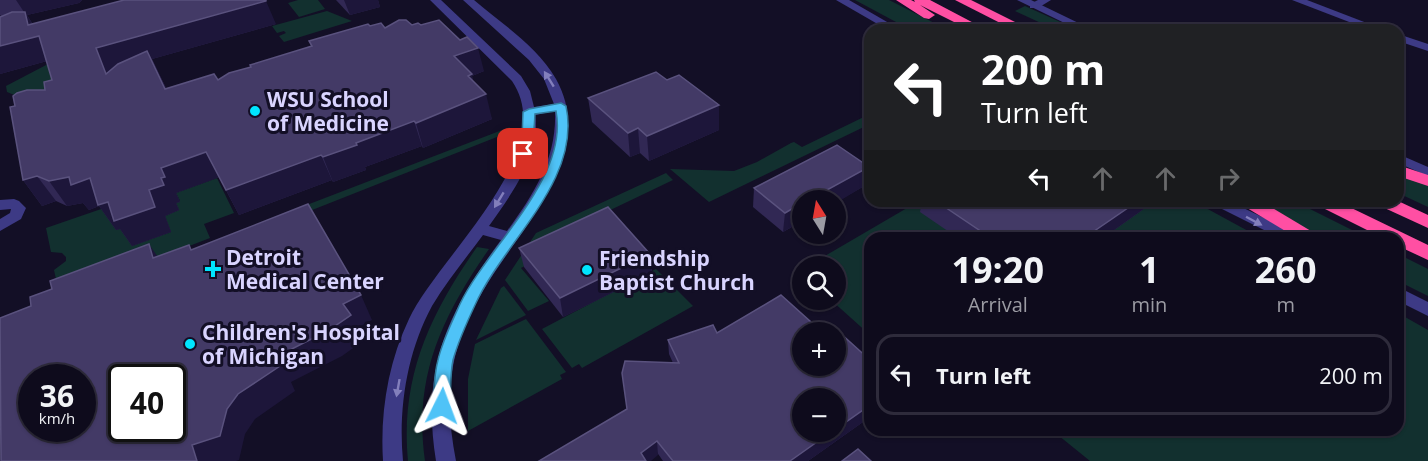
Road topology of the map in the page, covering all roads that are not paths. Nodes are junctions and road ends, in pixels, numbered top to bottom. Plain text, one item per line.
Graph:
1 (468, 0) edge
2 (841, 0) edge
3 (902, 0) edge
4 (920, 0) edge
5 (962, 0) edge
6 (1022, 0) edge
7 (1046, 0) edge
8 (1297, 0) edge
9 (438, 3) edge
10 (1034, 6) junction
11 (458, 22) junction
12 (885, 24) edge
13 (947, 24) edge
14 (968, 24) edge
15 (1012, 24) edge
16 (1074, 24) edge
17 (1363, 24) edge
18 (500, 28) junction
19 (1404, 39) edge
20 (1428, 48) edge
21 (524, 50) junction
22 (561, 106) junction
23 (529, 112) junction
24 (1404, 161) edge
25 (1404, 172) edge
26 (1428, 172) edge
27 (1428, 181) edge
28 (0, 205) edge
29 (1229, 207) edge
30 (1258, 207) edge
31 (1335, 207) edge
32 (1397, 207) edge
33 (1428, 222) edge
34 (0, 226) edge
35 (480, 229) junction
36 (1280, 232) edge
37 (1300, 232) edge
38 (1386, 232) edge
39 (510, 237) junction
40 (1404, 241) edge
41 (1428, 253) edge
42 (1404, 296) edge
43 (1428, 310) edge
44 (393, 461) edge
45 (446, 461) edge

1 - 18 street
2 - 12 street
3 - 13 highway
4 - 14 highway
5 - 15 highway
6 - 10 street
7 - 10 street
8 - 17 street
9 - 11 street
9 - 18 street
10 - 16 street
11 - 21 street
11 - 23 street
18 - 21 street
19 - 20 street
22 -> 21 street
22 - 23 street
22 - 39 street
23 -> 35 street
24 - 26 street
25 - 27 highway
28 - 34 street
29 -> 36 street
30 - 37 highway
31 - 38 highway
32 - 33 highway
35 - 39 street
35 -> 44 street
39 - 45 street
40 - 41 highway
42 - 43 street

